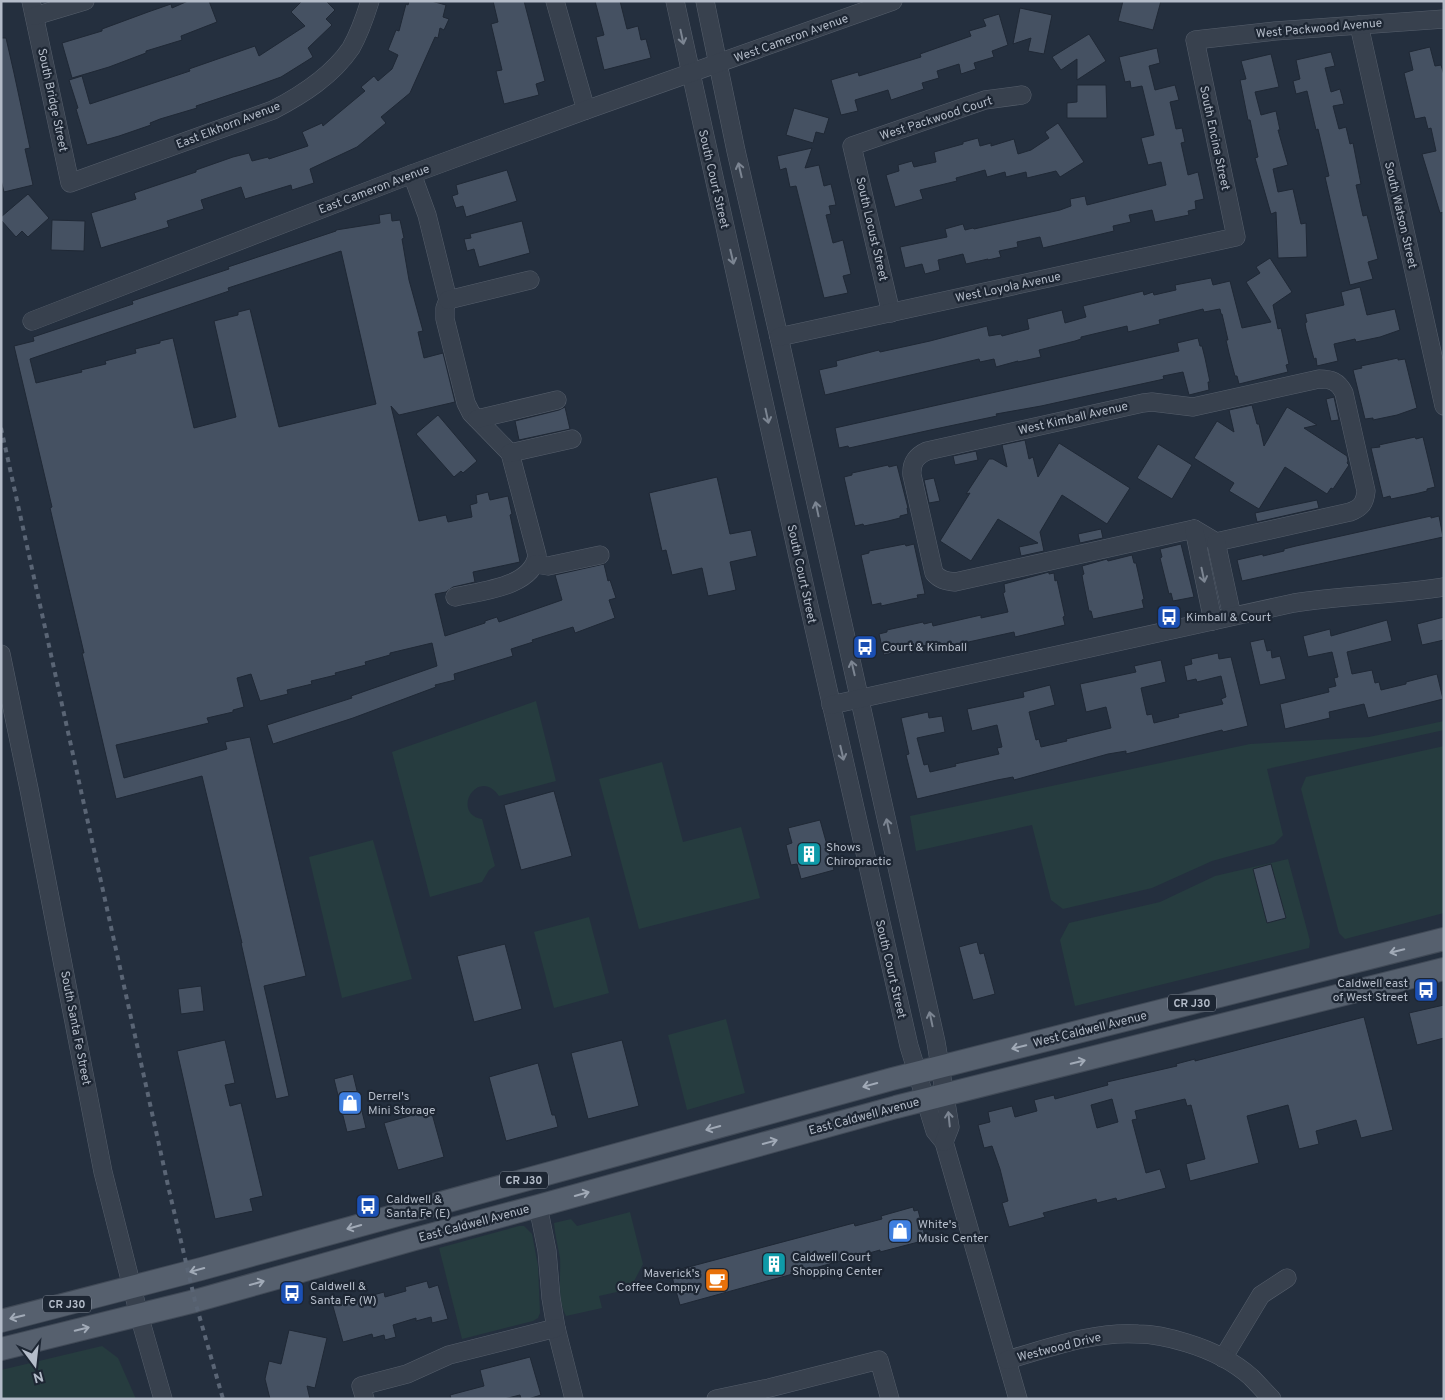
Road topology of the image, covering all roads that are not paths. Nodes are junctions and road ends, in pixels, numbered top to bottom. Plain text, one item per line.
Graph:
1 (85, 1) edge
2 (370, 1) edge
3 (555, 1) edge
4 (675, 1) edge
5 (705, 1) edge
6 (893, 1) edge
7 (33, 9) edge
8 (1444, 19) edge
9 (1359, 25) junction
10 (1195, 40) joint
11 (718, 64) junction
12 (691, 73) junction
13 (1022, 95) dead end
14 (586, 110) junction
15 (852, 146) joint
16 (412, 174) junction
17 (70, 183) joint
18 (1236, 237) joint
19 (530, 280) dead end
20 (448, 300) junction
21 (891, 312) junction
22 (32, 321) dead end
23 (779, 337) junction
24 (557, 400) dead end
25 (1444, 406) edge
26 (477, 419) junction
27 (572, 439) dead end
28 (510, 454) junction
29 (1194, 529) junction
30 (1216, 542) junction
31 (600, 555) dead end
32 (536, 564) junction
33 (1444, 587) edge
34 (455, 597) dead end
35 (1232, 616) junction
36 (1214, 620) junction
37 (1, 654) edge
38 (860, 699) junction
39 (831, 705) junction
40 (1444, 939) edge
41 (1340, 965) junction
42 (1444, 969) edge
43 (1190, 1033) junction
44 (940, 1067) junction
45 (917, 1073) junction
46 (935, 1098) junction
47 (586, 1162) junction
48 (538, 1206) junction
49 (415, 1238) junction
50 (1287, 1278) dead end
51 (132, 1287) junction
52 (139, 1315) junction
53 (1, 1321) edge
54 (556, 1328) junction
55 (1, 1350) edge
56 (1223, 1358) junction
57 (1007, 1360) junction
58 (363, 1393) edge
59 (163, 1399) edge
60 (574, 1399) edge
61 (716, 1399) edge
62 (890, 1399) edge
63 (1018, 1399) edge
64 (1272, 1399) edge

1 - 7 street
2 - 17 street, East Elkhorn Avenue
3 - 14 street
4 -> 12 street, South Court Street
5 - 11 street, South Court Street
6 - 11 street, West Cameron Avenue
7 - 17 street, South Bridge Street
8 - 9 street, West Packwood Avenue
9 - 10 street, West Packwood Avenue
9 - 25 street, South Watson Street
10 - 18 street, South Encina Street
11 - 12 street, East Cameron Avenue
23 -> 11 street, South Court Street
12 - 14 street, East Cameron Avenue
12 -> 39 street, South Court Street
13 - 15 street, West Packwood Court
14 - 16 street, East Cameron Avenue
15 - 21 street, South Locust Street
16 - 20 street
16 - 22 street, East Cameron Avenue
18 - 21 street, West Loyola Avenue
19 - 20 street
20 - 26 street
21 - 23 street, West Loyola Avenue
38 -> 23 street, South Court Street
24 - 26 street
26 - 28 street
27 - 28 street
28 - 32 street
29 - 30 street
29 - 30 street, West Kimball Avenue
29 -> 36 street
30 - 35 street
31 - 32 street
32 - 34 street
33 - 35 street
35 - 36 street
36 - 38 street
37 - 51 street, South Santa Fe Street
38 - 39 street
44 -> 38 street, South Court Street
39 -> 45 street, South Court Street
40 -> 41 main road, West Caldwell Avenue / CR J30
41 - 43 main road
41 -> 44 main road, West Caldwell Avenue / CR J30
42 - 43 main road, CR J30
46 -> 43 main road, CR J30
44 - 45 main road, CR J30
44 - 46 street, South Court Street
45 - 46 street, South Court Street
45 -> 47 main road, CR J30
48 -> 46 main road, East Caldwell Avenue / CR J30
46 - 57 street, South Court Street
47 - 49 main road
47 -> 51 main road, CR J30
48 - 49 main road, East Caldwell Avenue / CR J30
48 - 54 street
52 -> 49 main road, East Caldwell Avenue / CR J30
50 - 56 street
51 - 52 street, South Santa Fe Street
51 -> 53 main road, CR J30
55 -> 52 main road, East Caldwell Avenue / CR J30
52 - 59 street, South Santa Fe Street
54 - 58 street
54 - 60 street
56 - 57 street, Westwood Drive
56 - 64 street, Westwood Drive
57 - 63 street, South Court Street
61 - 62 street

